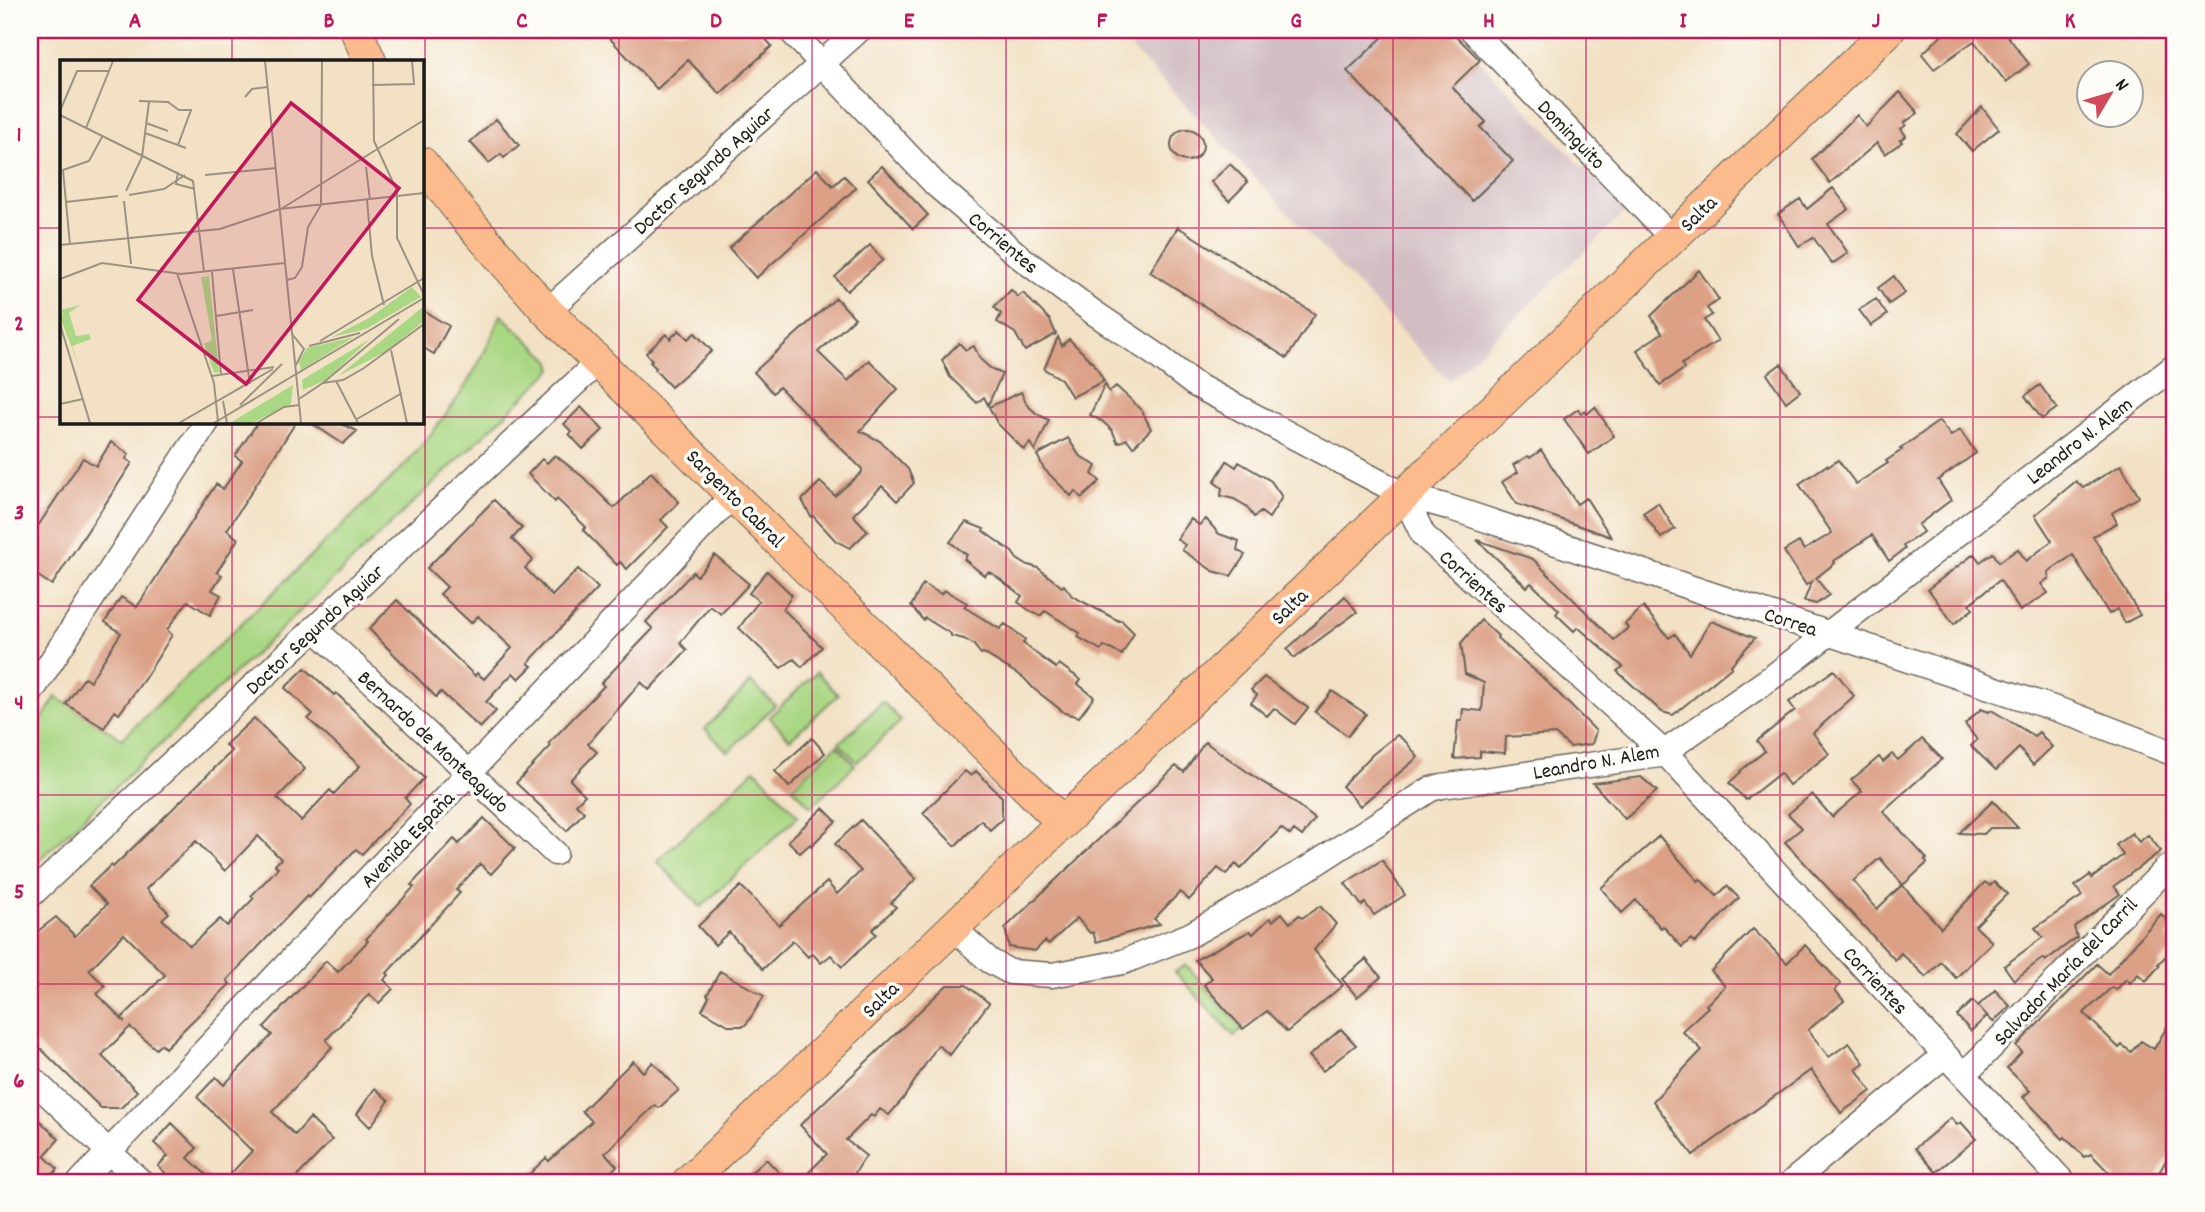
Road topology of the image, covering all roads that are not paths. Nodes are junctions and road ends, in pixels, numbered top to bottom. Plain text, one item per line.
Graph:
1 (356, 30) edge
2 (790, 30) edge
3 (859, 30) edge
4 (1472, 30) edge
5 (1889, 30) edge
6 (370, 60) edge
7 (823, 64) junction
8 (424, 166) edge
9 (1672, 238) junction
10 (547, 311) junction
11 (598, 362) junction
12 (2175, 366) edge
13 (206, 424) edge
14 (733, 495) junction
15 (1404, 495) junction
16 (314, 628) junction
17 (1829, 634) junction
18 (30, 694) edge
19 (1663, 752) junction
20 (2175, 754) edge
21 (469, 773) junction
22 (1063, 823) junction
23 (555, 853) dead end
24 (2166, 868) dead end
25 (30, 896) edge
26 (953, 928) junction
27 (1945, 1055) junction
28 (1964, 1075) junction
29 (30, 1077) edge
30 (109, 1152) junction
31 (80, 1182) edge
32 (141, 1182) edge
33 (688, 1182) edge
34 (1791, 1182) edge
35 (2063, 1182) edge

1 - 6 main road
2 - 7 street, Corrientes
3 - 7 street, Doctor Segundo Aguiar
4 - 9 street, Dominguito
5 - 9 main road, Salta
7 - 10 street, Doctor Segundo Aguiar
7 - 15 street, Corrientes
8 - 10 main road, Sargento Cabral
9 - 15 main road, Salta
10 - 11 main road, Sargento Cabral
11 - 14 main road, Sargento Cabral
11 - 16 street, Doctor Segundo Aguiar
12 - 17 street, Leandro N. Alem
13 - 18 street
14 - 21 street, Avenida España
14 - 22 main road, Sargento Cabral
15 - 17 street, Correa
15 - 19 street, Corrientes
15 - 22 main road, Salta
16 - 21 street, Bernardo de Monteagudo
16 - 25 street, Doctor Segundo Aguiar
17 - 19 street, Leandro N. Alem
17 - 20 street, Correa
19 - 26 street, Leandro N. Alem
19 - 27 street, Corrientes
21 - 23 street, Bernardo de Monteagudo
21 - 30 street, Avenida España
22 - 26 main road, Salta
24 - 28 street, Salvador María del Carril
26 - 33 main road, Salta
27 - 28 street, Corrientes
27 - 34 street
28 - 35 street, Corrientes
29 - 30 street
30 - 31 street, Avenida España
30 - 32 street

